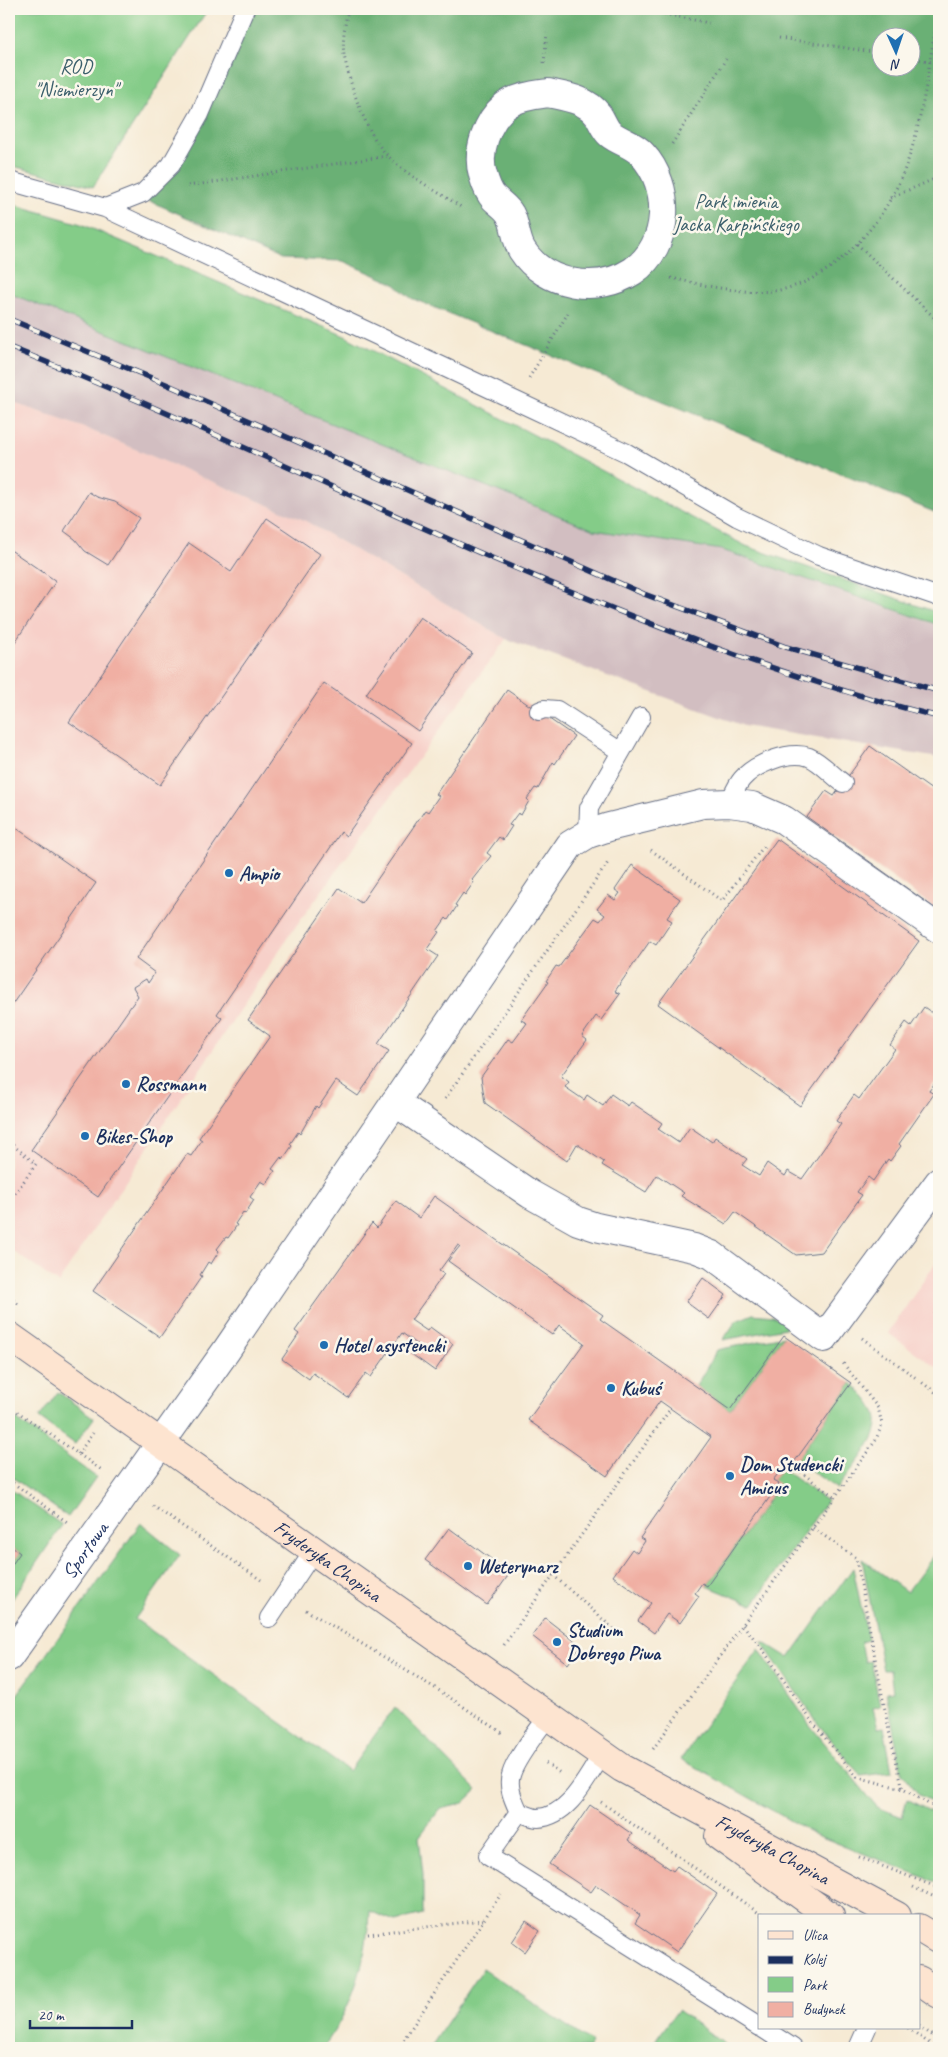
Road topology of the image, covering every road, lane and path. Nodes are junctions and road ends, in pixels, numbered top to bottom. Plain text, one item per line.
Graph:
1 (245, 9) edge
2 (348, 9) edge
3 (640, 9) edge
4 (939, 9) edge
5 (709, 23) dead end
6 (778, 38) dead end
7 (870, 52) edge
8 (726, 59) dead end
9 (920, 59) edge
10 (929, 60) junction
11 (939, 63) edge
12 (388, 156) junction
13 (655, 172) junction
14 (939, 177) edge
15 (9, 181) edge
16 (143, 193) junction
17 (890, 198) junction
18 (105, 208) junction
19 (463, 209) dead end
20 (857, 244) junction
21 (633, 270) junction
22 (585, 284) junction
23 (939, 322) edge
24 (516, 401) junction
25 (939, 597) edge
26 (539, 711) dead end
27 (641, 718) dead end
28 (621, 752) junction
29 (843, 783) dead end
30 (729, 803) junction
31 (588, 834) junction
32 (763, 848) dead end
33 (650, 849) dead end
34 (611, 858) dead end
35 (939, 929) edge
36 (395, 1102) junction
37 (427, 1124) junction
38 (9, 1142) edge
39 (939, 1182) edge
40 (9, 1202) edge
41 (9, 1297) edge
42 (26, 1309) dead end
43 (831, 1329) junction
44 (9, 1336) edge
45 (939, 1395) edge
46 (9, 1406) edge
47 (671, 1408) dead end
48 (95, 1430) dead end
49 (160, 1443) junction
50 (78, 1454) junction
51 (792, 1466) dead end
52 (9, 1480) edge
53 (128, 1489) junction
54 (835, 1497) junction
55 (70, 1524) dead end
56 (813, 1528) junction
57 (313, 1552) junction
58 (553, 1575) junction
59 (284, 1595) junction
60 (269, 1618) dead end
61 (743, 1625) junction
62 (618, 1633) dead end
63 (496, 1640) dead end
64 (504, 1645) junction
65 (512, 1650) dead end
66 (9, 1657) edge
67 (549, 1715) junction
68 (646, 1744) dead end
69 (526, 1748) junction
70 (653, 1749) junction
71 (660, 1753) dead end
72 (603, 1754) junction
73 (648, 1782) junction
74 (581, 1788) junction
75 (903, 1789) junction
76 (939, 1810) edge
77 (519, 1812) junction
78 (857, 1856) dead end
79 (515, 1872) junction
80 (904, 1884) dead end
81 (939, 1888) edge
82 (939, 1899) edge
83 (760, 1914) edge
84 (827, 1914) edge
85 (894, 1914) edge
86 (484, 1920) junction
87 (920, 1929) edge
88 (368, 1934) dead end
89 (939, 1940) edge
90 (920, 1981) edge
91 (939, 1994) edge
92 (758, 2025) edge
93 (920, 2027) edge
94 (766, 2030) edge
95 (866, 2030) edge
96 (911, 2030) edge
97 (939, 2040) edge
98 (398, 2048) edge
99 (794, 2048) edge
100 (858, 2048) edge
101 (936, 2048) edge

1 - 16 lane
2 - 12 path
3 - 5 path
4 - 10 path
6 - 7 path
8 - 13 path
9 - 10 path
10 - 11 path
10 - 17 path
12 - 16 path
12 - 19 path
13 - 21 street
13 - 22 street
14 - 17 path
15 - 18 lane
16 - 18 lane
17 - 20 path
18 - 24 lane
20 - 21 path
20 - 23 path
21 - 22 street
22 - 24 path
24 - 25 lane
26 - 28 lane
27 - 28 lane
28 - 31 lane
29 - 30 lane
30 - 31 street, Sportowa
30 - 35 street, Sportowa
31 - 36 street, Sportowa
32 - 33 path
34 - 37 path
36 - 37 street
36 - 49 street, Sportowa
37 - 43 street
38 - 40 path
39 - 43 street
41 - 42 path
43 - 45 path
43 - 54 path
44 - 49 street, Fryderyka Chopina
46 - 50 path
47 - 58 path
48 - 50 path
49 - 53 street, Sportowa
49 - 57 street, Fryderyka Chopina
50 - 53 path
51 - 54 path
52 - 55 path
53 - 59 path
53 - 66 street, Sportowa
54 - 56 path
56 - 61 path
56 - 75 path
57 - 59 lane
57 - 67 street, Fryderyka Chopina
58 - 62 path
58 - 64 path
59 - 60 lane
59 - 69 path
61 - 70 path
61 - 75 path
63 - 64 path
64 - 65 path
67 - 69 lane
67 - 72 street, Fryderyka Chopina
68 - 70 path
69 - 74 path
69 - 77 lane
70 - 71 path
72 - 73 street, Fryderyka Chopina
72 - 74 lane
73 - 84 street, Fryderyka Chopina
73 - 85 street, Fryderyka Chopina
74 - 77 lane
74 - 83 path
75 - 76 path
77 - 79 lane
78 - 81 path
79 - 86 path
79 - 92 lane
80 - 82 path
86 - 88 path
86 - 98 path
87 - 89 street
90 - 91 street
93 - 97 path
94 - 99 lane
95 - 100 lane
96 - 101 path

